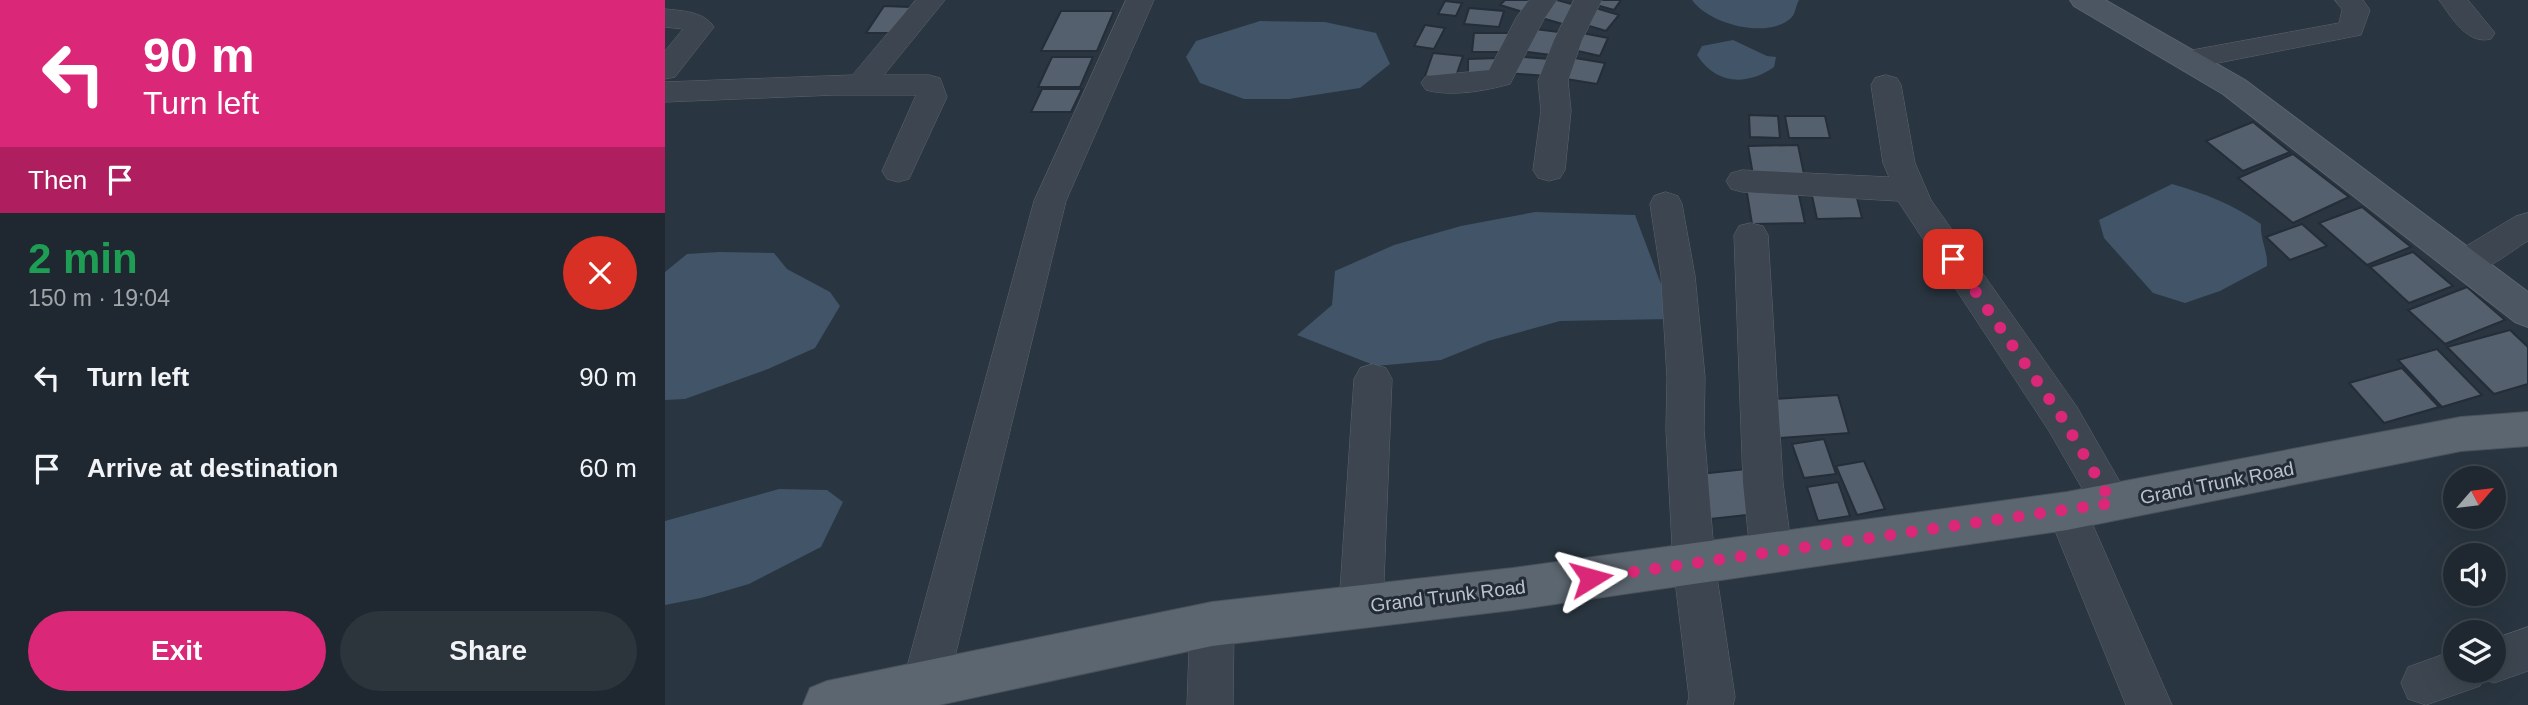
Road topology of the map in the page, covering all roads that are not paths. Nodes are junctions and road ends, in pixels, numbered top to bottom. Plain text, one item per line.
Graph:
1 (931, 0) edge
2 (1140, 0) edge
3 (1543, 0) edge
4 (1588, 0) edge
5 (2084, 0) edge
6 (2349, 0) edge
7 (2453, 0) edge
8 (665, 18) edge
9 (2481, 33) dead end
10 (2187, 60) junction
11 (665, 70) edge
12 (1436, 83) dead end
13 (861, 84) junction
14 (1887, 85) dead end
15 (665, 92) edge
16 (1549, 170) dead end
17 (898, 171) dead end
18 (1742, 181) dead end
19 (1910, 190) junction
20 (1666, 204) dead end
21 (2528, 225) edge
22 (1751, 235) dead end
23 (2465, 263) junction
24 (2528, 312) edge
25 (1373, 379) dead end
26 (2528, 429) edge
27 (2112, 503) junction
28 (2067, 511) junction
29 (1771, 552) junction
30 (1694, 564) junction
31 (1361, 606) junction
32 (1212, 624) junction
33 (2528, 649) edge
34 (2506, 657) edge
35 (925, 685) junction
36 (827, 705) edge
37 (1210, 705) edge
38 (1710, 705) edge
39 (2150, 705) edge

1 - 13 street
2 - 35 street
3 - 12 street
4 - 16 street
5 - 10 main road
6 - 10 street
7 - 9 street
8 - 11 street
10 - 23 main road
13 - 15 street
13 - 17 street
14 - 19 street
18 - 19 street
19 - 27 street
20 - 30 street
21 - 23 street
22 - 29 street
23 - 24 main road
25 - 31 street
26 - 27 main road, Grand Trunk Road
27 - 28 main road, Grand Trunk Road
28 - 29 main road, Grand Trunk Road
28 - 39 street
29 - 30 main road, Grand Trunk Road
30 - 31 main road, Grand Trunk Road
30 - 38 street
31 - 32 main road, Grand Trunk Road
32 - 35 main road, Grand Trunk Road
32 - 37 street
33 - 34 street
35 - 36 main road, Grand Trunk Road

